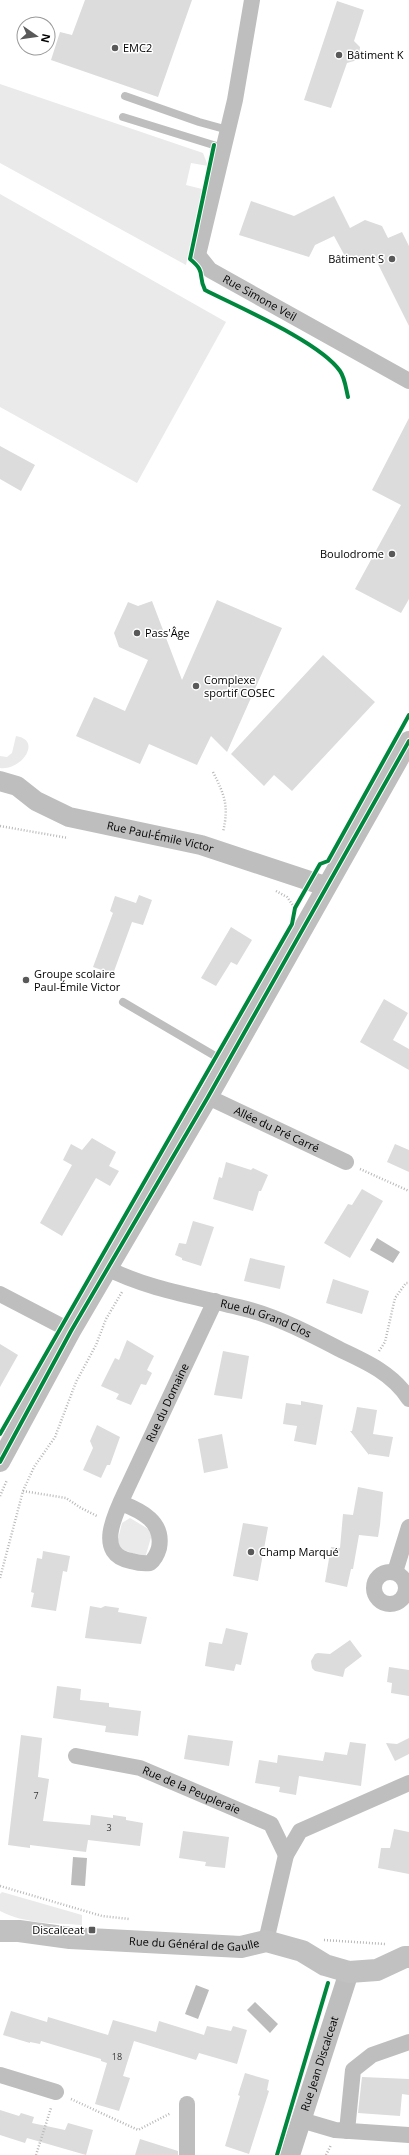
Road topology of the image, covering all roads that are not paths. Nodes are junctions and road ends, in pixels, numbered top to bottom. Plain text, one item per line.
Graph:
1 (252, 0) edge
2 (125, 96) dead end
3 (123, 117) dead end
4 (228, 130) junction
5 (221, 155) junction
6 (409, 381) edge
7 (409, 741) edge
8 (0, 781) edge
9 (318, 884) junction
10 (123, 1002) dead end
11 (227, 1063) junction
12 (208, 1097) junction
13 (346, 1162) road end
14 (108, 1268) junction
15 (0, 1294) edge
16 (215, 1301) junction
17 (72, 1331) junction
18 (409, 1399) edge
19 (0, 1462) edge
20 (118, 1510) road end
21 (409, 1528) edge
22 (395, 1572) dead end
23 (76, 1756) dead end
24 (409, 1783) edge
25 (286, 1855) junction
26 (0, 1920) edge
27 (10, 1931) edge
28 (266, 1941) junction
29 (409, 1957) edge
30 (349, 1972) junction
31 (409, 2042) edge
32 (0, 2075) edge
33 (56, 2092) road end
34 (187, 2104) road end
35 (301, 2120) junction
36 (347, 2131) junction
37 (409, 2135) edge
38 (187, 2155) edge
39 (290, 2155) edge

1 - 4 street
2 - 4 lane
3 - 5 lane
4 - 5 street
5 - 6 street, Rue Simone Veil
7 - 9 street
8 - 9 street, Rue Paul-Émile Victor
9 - 11 street
10 - 11 lane
11 - 12 street
12 - 13 street, Allée du Pré Carré
12 - 14 street
14 - 16 street, Rue du Grand Clos
14 - 17 street
15 - 17 street
16 - 18 street, Rue du Grand Clos
16 - 20 street, Rue du Domaine
17 - 19 street
21 - 22 street
23 - 25 street, Rue de la Peupleraie
24 - 25 street
25 - 28 street
26 - 27 main road, Rue du Général de Gaulle
27 - 28 main road, Rue du Général de Gaulle
28 - 30 main road, Rue du Général de Gaulle
29 - 30 main road, Rue du Général de Gaulle
30 - 35 street, Rue Jean Discalceat
31 - 36 street
32 - 33 street
34 - 38 street
35 - 36 street
35 - 39 street, Rue Jean Discalceat
36 - 37 street

